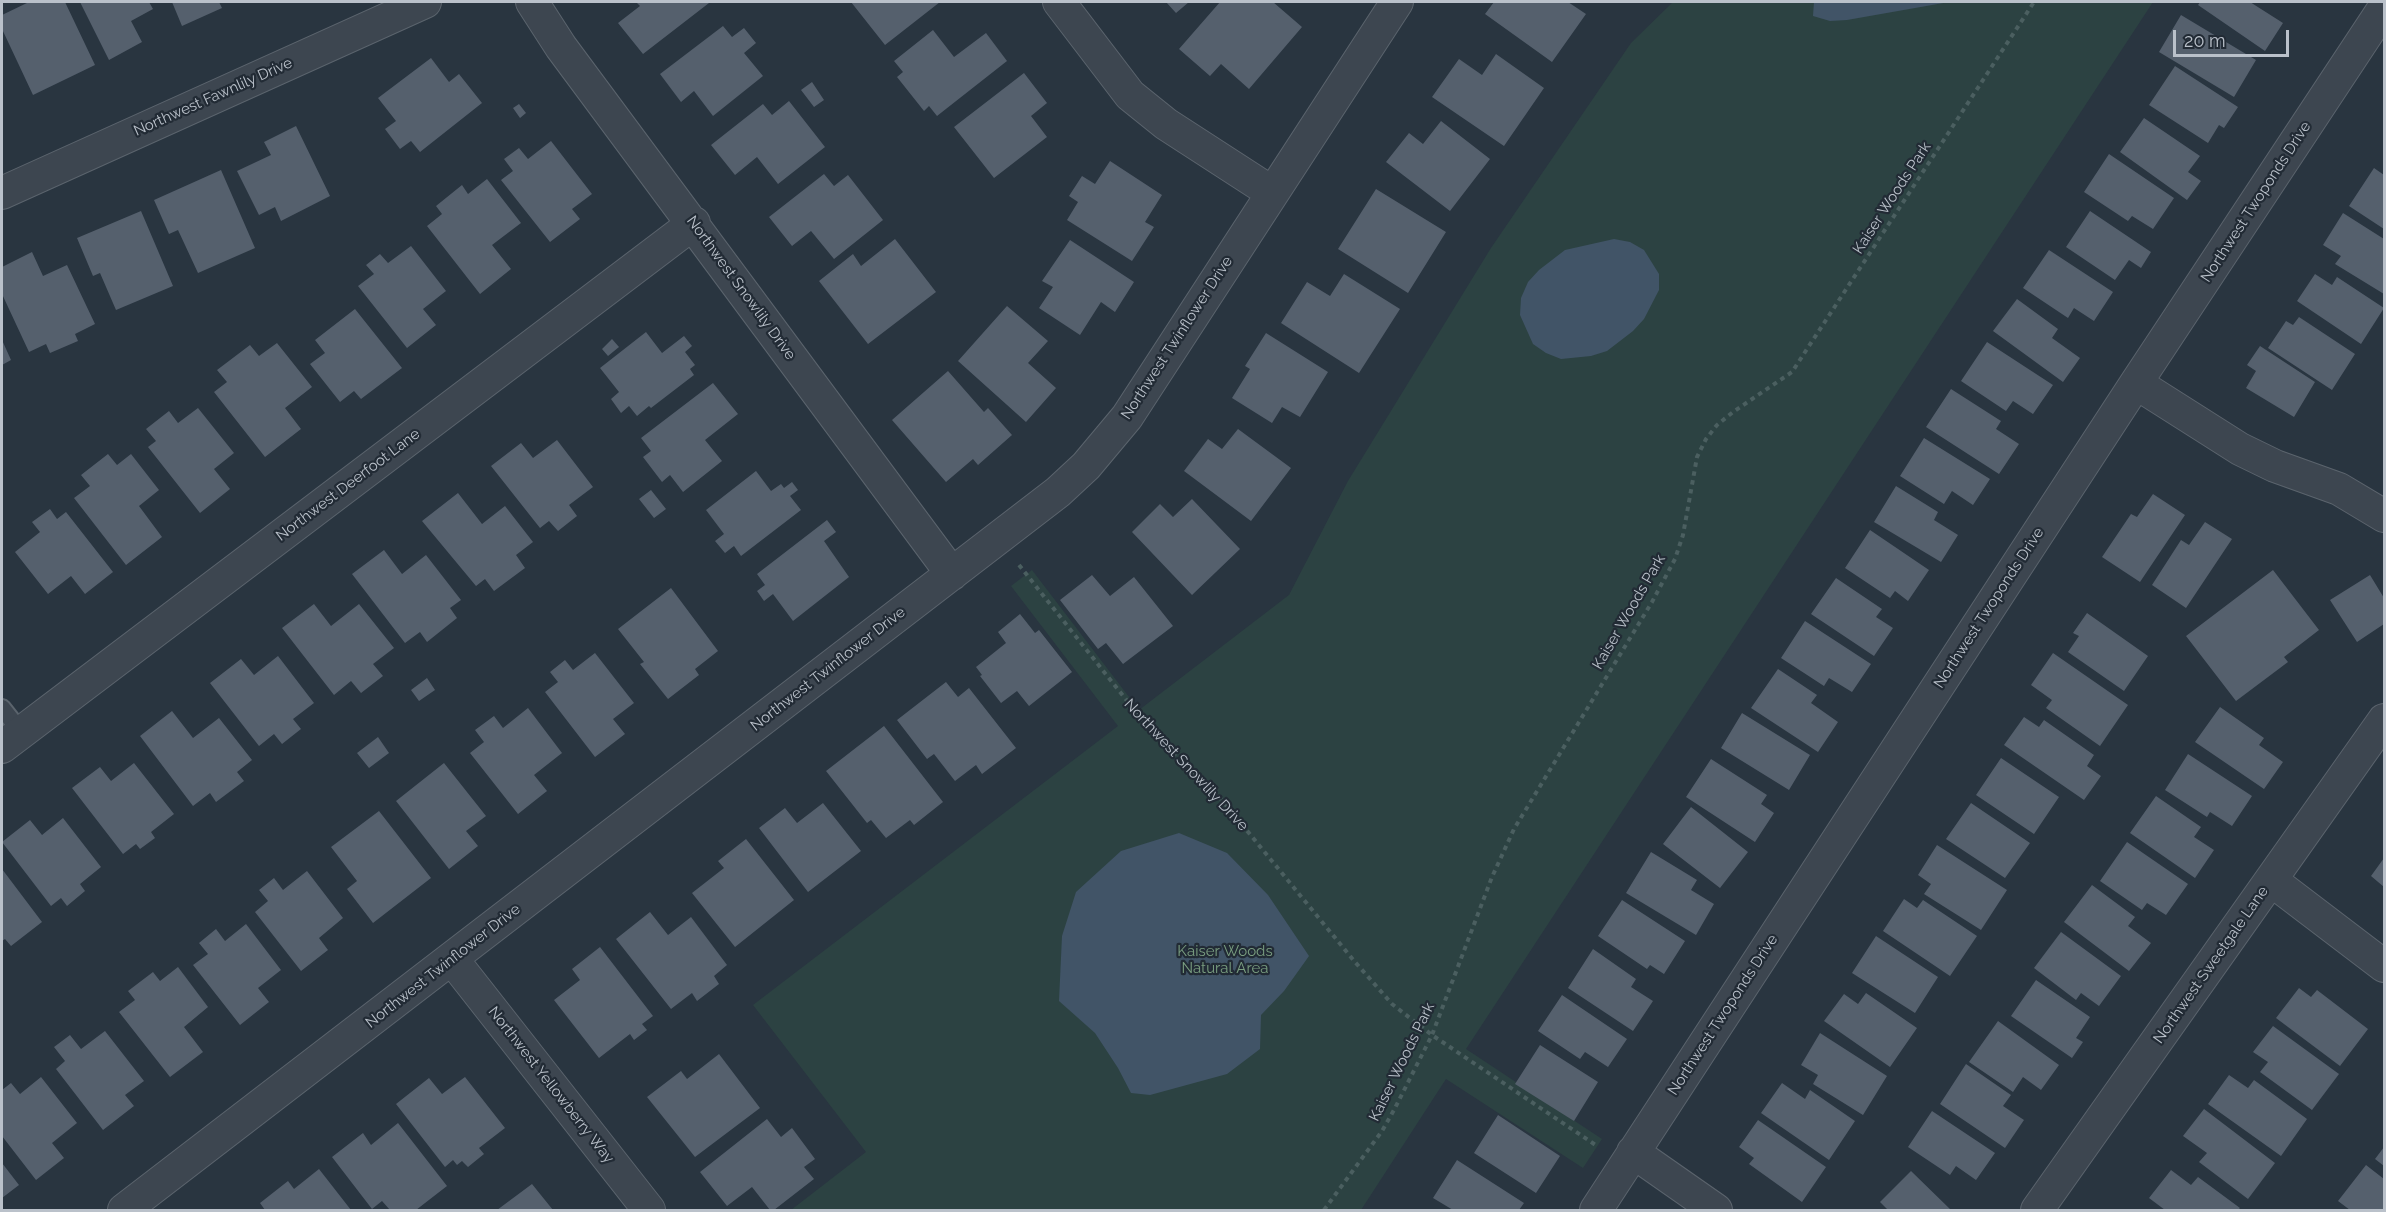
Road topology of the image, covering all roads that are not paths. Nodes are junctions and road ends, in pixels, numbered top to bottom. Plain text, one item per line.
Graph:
1 (424, 2) edge
2 (531, 2) edge
3 (1059, 2) edge
4 (1397, 2) edge
5 (2385, 8) edge
6 (1271, 192) junction
7 (2, 193) edge
8 (694, 224) junction
9 (2136, 383) junction
10 (2385, 516) edge
11 (952, 573) junction
12 (2, 708) edge
13 (2385, 720) edge
14 (11, 739) edge
15 (2271, 880) junction
16 (452, 959) junction
17 (2385, 966) edge
18 (1633, 1152) junction
19 (124, 1210) edge
20 (649, 1210) edge
21 (1596, 1210) edge
22 (1716, 1210) edge
23 (2037, 1210) edge

1 - 7 street, Northwest Fawnlily Drive
2 - 8 street, Northwest Snowlily Drive
3 - 6 street
4 - 6 street, Northwest Twinflower Drive
5 - 9 street, Northwest Twoponds Drive
6 - 11 street, Northwest Twinflower Drive
8 - 11 street, Northwest Snowlily Drive
8 - 14 street, Northwest Deerfoot Lane
9 - 10 street
9 - 18 street, Northwest Twoponds Drive
11 - 16 street, Northwest Twinflower Drive
12 - 14 lane
13 - 15 street, Northwest Sweetgale Lane
15 - 17 street
15 - 23 street, Northwest Sweetgale Lane
16 - 19 street, Northwest Twinflower Drive
16 - 20 street, Northwest Yellowberry Way
18 - 21 street, Northwest Twoponds Drive
18 - 22 street

